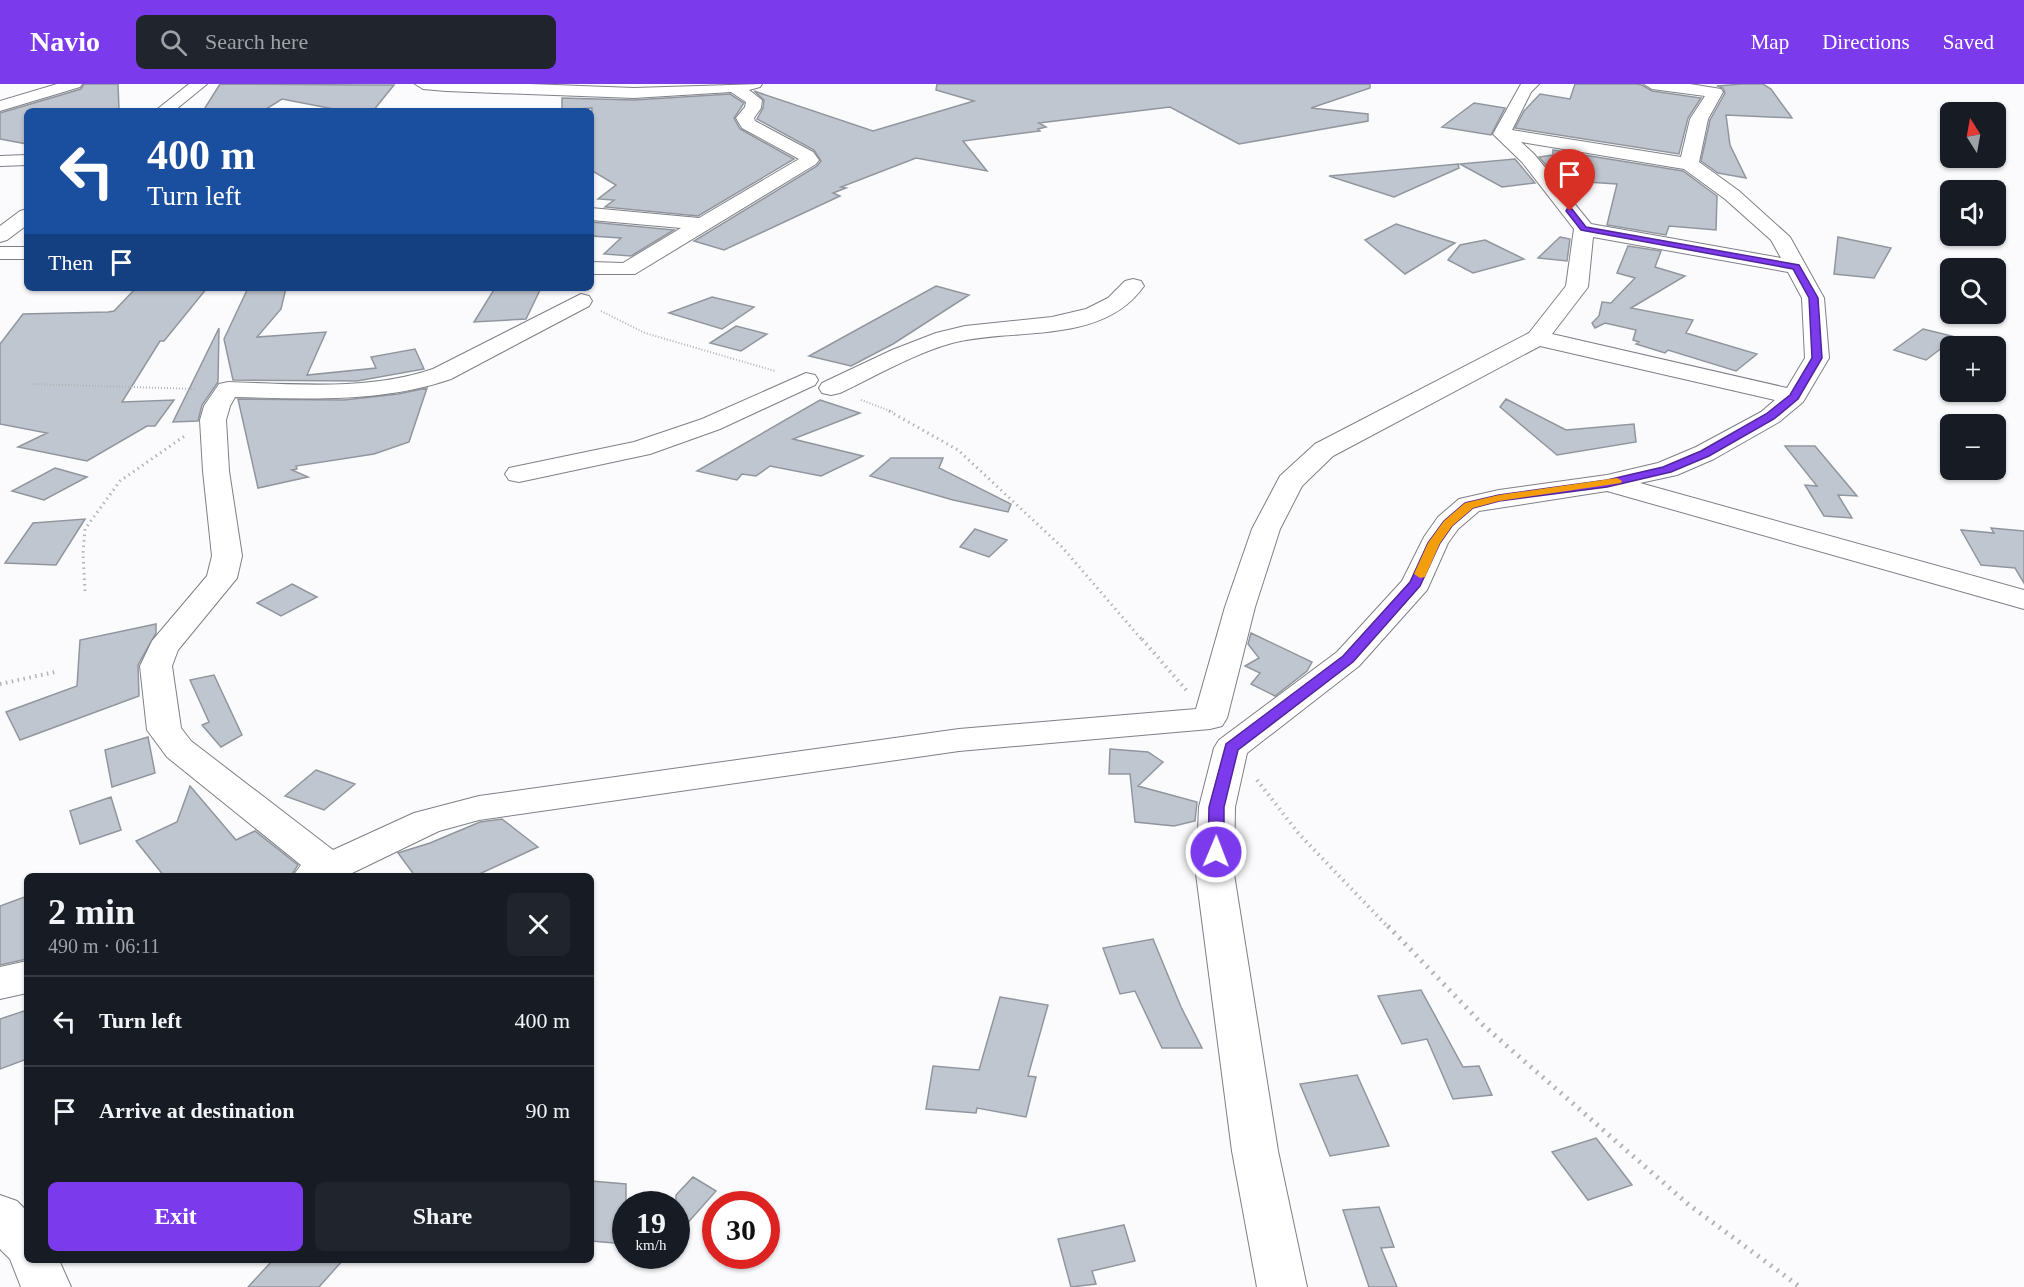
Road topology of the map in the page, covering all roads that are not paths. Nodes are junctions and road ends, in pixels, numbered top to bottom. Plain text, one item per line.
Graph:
1 (74, 84) edge
2 (197, 84) edge
3 (423, 84) edge
4 (754, 84) edge
5 (1531, 84) edge
6 (1652, 84) edge
7 (526, 86) edge
8 (734, 87) junction
9 (1713, 88) edge
10 (0, 106) edge
11 (167, 108) edge
12 (1502, 135) junction
13 (0, 160) edge
14 (24, 160) edge
15 (1689, 164) junction
16 (594, 214) edge
17 (24, 217) edge
18 (700, 224) junction
19 (1584, 229) junction
20 (0, 236) edge
21 (0, 253) edge
22 (24, 253) edge
23 (1796, 267) junction
24 (594, 268) edge
25 (1133, 286) dead end
26 (581, 301) dead end
27 (1537, 338) junction
28 (1794, 397) junction
29 (519, 474) dead end
30 (1607, 483) junction
31 (2024, 600) edge
32 (321, 872) edge
33 (24, 978) edge
34 (0, 983) edge
35 (0, 1216) edge
36 (24, 1241) edge
37 (35, 1263) edge
38 (46, 1287) edge
39 (1282, 1287) edge

1 - 10 street
2 - 11 street
3 - 7 street
4 - 8 street
5 - 12 street
6 - 9 street
7 - 8 street
8 - 18 street
9 - 15 street
12 - 15 street
12 - 19 street
13 - 14 street
15 - 23 street
16 - 18 street
17 - 20 street
18 - 24 street
19 - 23 street
19 - 27 street
21 - 22 street
23 - 28 street
25 - 29 street
26 - 32 street
27 - 28 street
27 - 32 street
28 - 30 street
30 - 31 street
30 - 39 street
33 - 34 street
35 - 36 street
37 - 38 street

